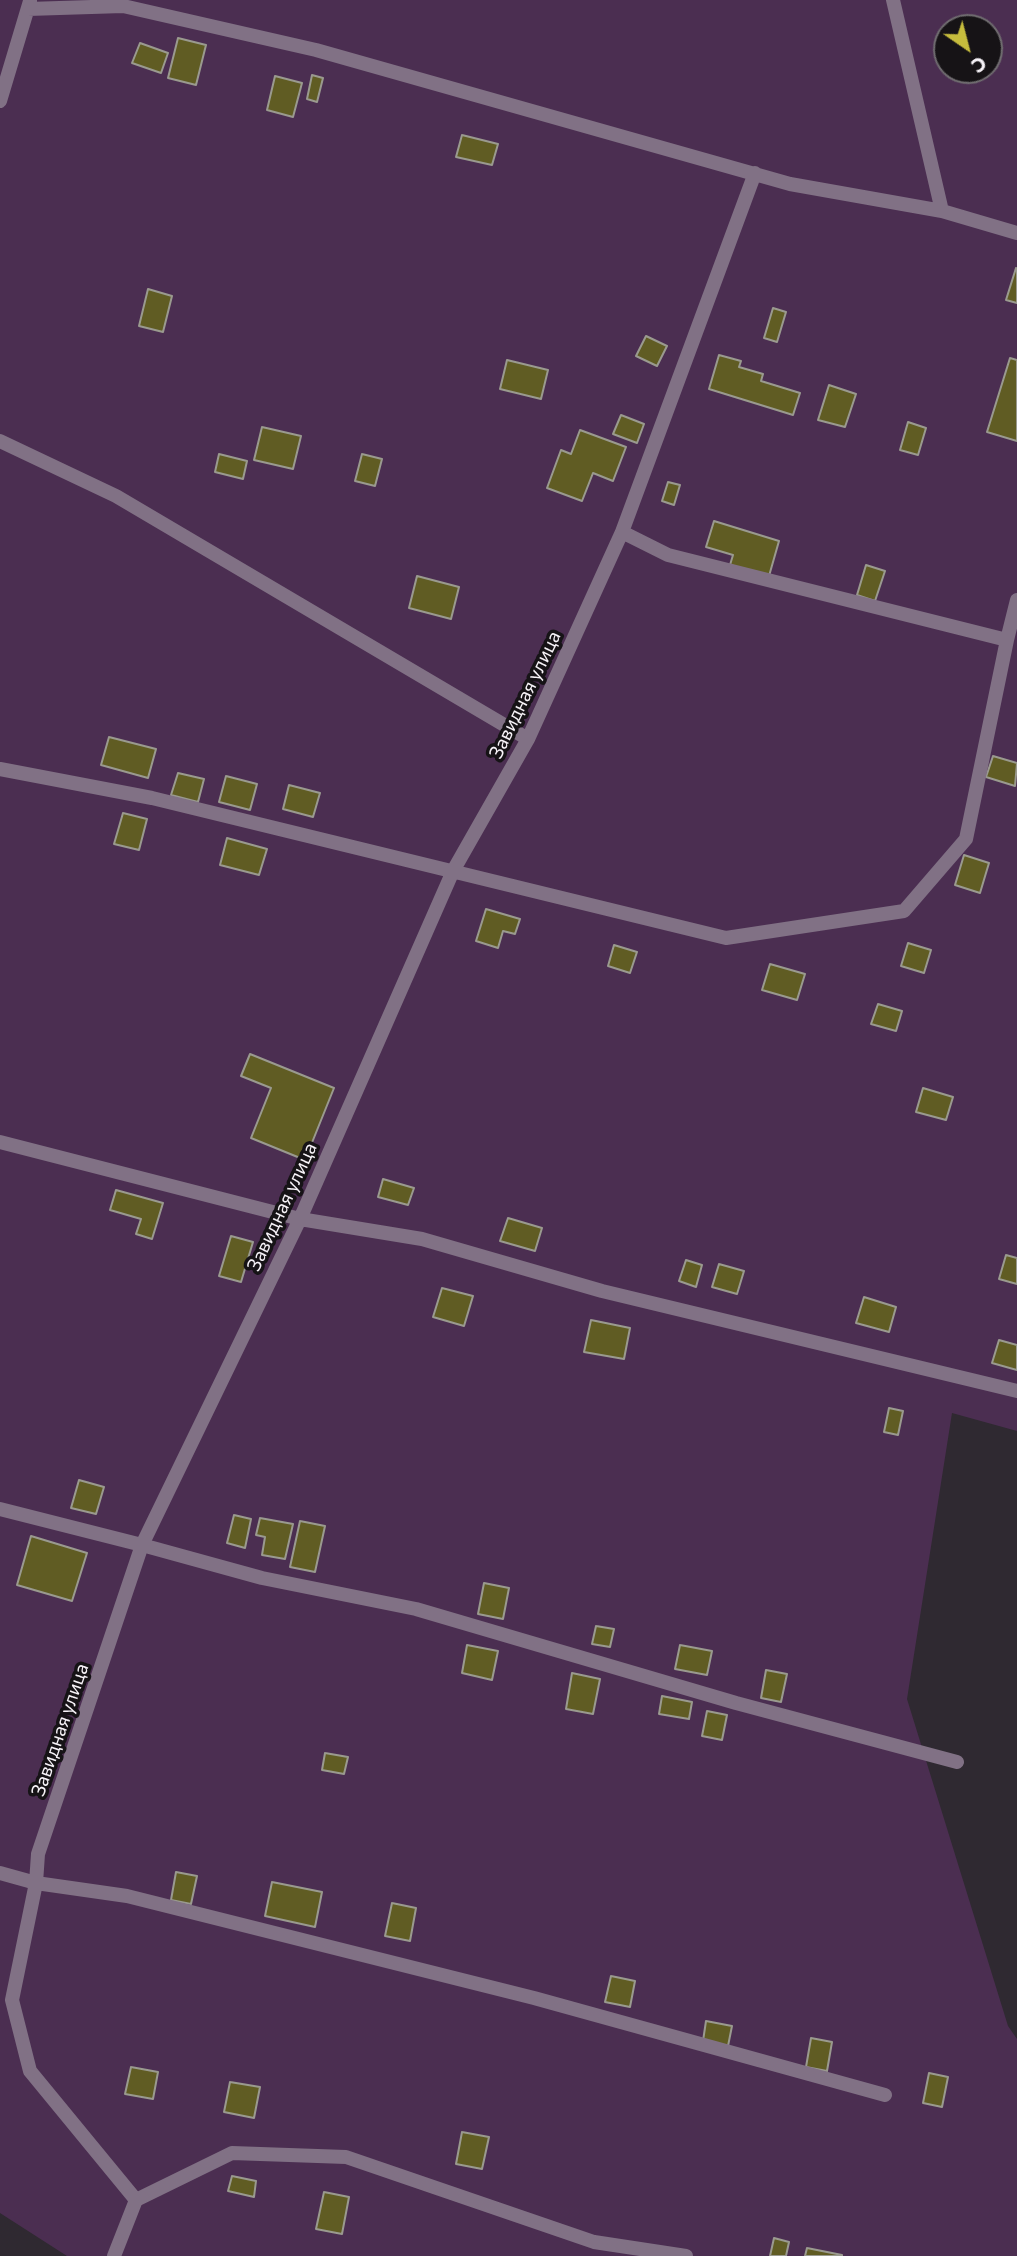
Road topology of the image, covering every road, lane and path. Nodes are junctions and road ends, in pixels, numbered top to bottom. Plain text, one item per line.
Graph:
1 (893, 0) edge
2 (29, 4) edge
3 (0, 101) edge
4 (755, 173) junction
5 (942, 211) junction
6 (1017, 233) edge
7 (0, 441) edge
8 (622, 532) junction
9 (1017, 600) edge
10 (1007, 640) junction
11 (528, 739) junction
12 (0, 769) edge
13 (453, 871) junction
14 (0, 1142) edge
15 (300, 1219) junction
16 (1017, 1391) edge
17 (0, 1509) edge
18 (142, 1545) junction
19 (957, 1762) dead end
20 (0, 1873) edge
21 (36, 1883) junction
22 (884, 2095) dead end
23 (135, 2200) junction
24 (114, 2256) edge
25 (686, 2256) edge

1 - 5 lane
2 - 3 lane
2 - 4 lane
4 - 5 lane
4 - 8 lane, Завидная улица
5 - 6 lane
7 - 11 lane
8 - 10 lane
8 - 11 lane, Завидная улица
9 - 10 lane
10 - 13 lane
11 - 13 lane, Завидная улица
12 - 13 lane
13 - 15 lane, Завидная улица
14 - 15 lane
15 - 16 lane
15 - 18 lane, Завидная улица
17 - 18 lane
18 - 19 lane
18 - 21 lane, Завидная улица
20 - 21 lane
21 - 22 lane
21 - 23 lane, Завидная улица
23 - 24 lane
23 - 25 lane

